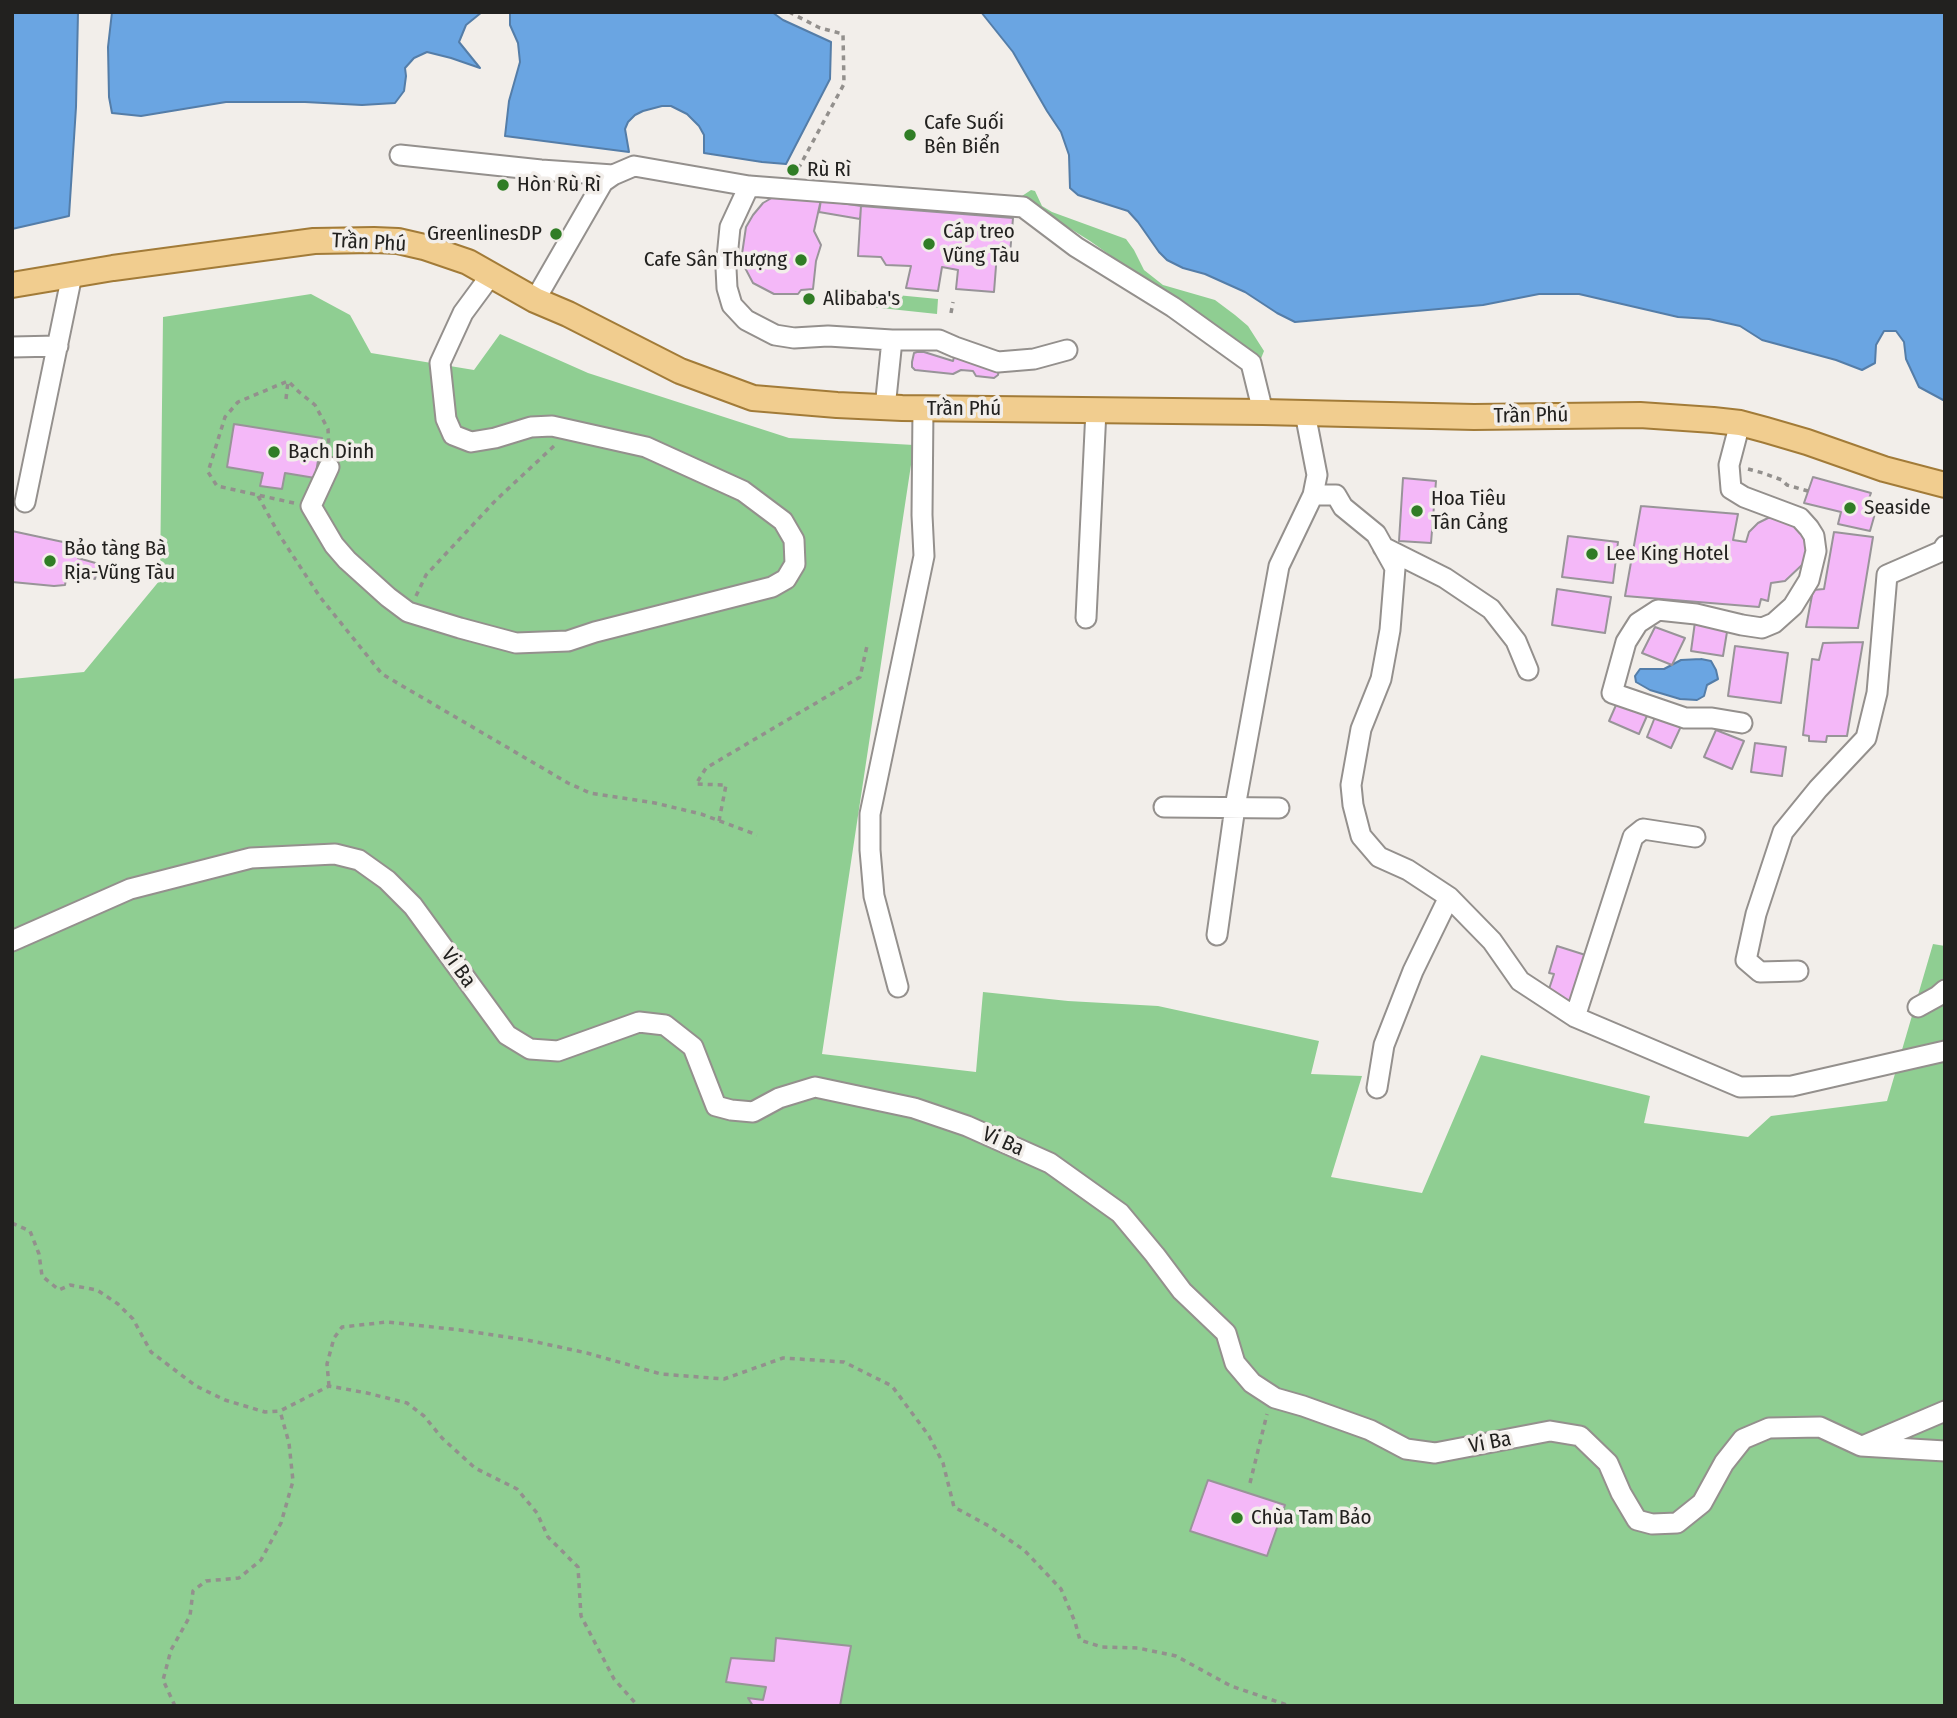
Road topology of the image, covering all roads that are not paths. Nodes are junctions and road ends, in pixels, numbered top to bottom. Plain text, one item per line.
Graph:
1 (400, 155) dead end
2 (613, 175) junction
3 (750, 186) junction
4 (72, 275) junction
5 (491, 275) junction
6 (12, 285) edge
7 (536, 300) junction
8 (892, 340) junction
9 (58, 346) junction
10 (12, 347) edge
11 (1066, 350) dead end
12 (885, 408) junction
13 (923, 408) junction
14 (1096, 410) junction
15 (1263, 412) junction
16 (1305, 414) junction
17 (1740, 423) junction
18 (329, 467) road end
19 (1945, 485) edge
20 (1313, 495) junction
21 (25, 502) dead end
22 (1945, 546) edge
23 (1383, 547) junction
24 (1086, 618) dead end
25 (1528, 670) dead end
26 (1742, 723) dead end
27 (1164, 807) dead end
28 (1235, 807) junction
29 (1279, 808) dead end
30 (1695, 837) dead end
31 (1449, 897) junction
32 (1217, 935) dead end
33 (12, 942) edge
34 (1797, 971) dead end
35 (898, 987) dead end
36 (1945, 990) edge
37 (1918, 1007) dead end
38 (1575, 1017) junction
39 (1945, 1051) edge
40 (1377, 1088) dead end
41 (1945, 1410) edge
42 (1861, 1446) junction
43 (1945, 1451) edge

1 - 2 street
2 - 3 street
2 - 7 street
3 - 8 street
3 - 15 street
4 - 5 main road, Trần Phú
4 - 6 main road, Trần Phú
4 - 9 street
5 - 7 main road, Trần Phú
5 - 18 street
7 - 12 main road, Trần Phú
8 - 11 street
8 - 12 street
9 - 10 street
9 - 21 street
12 - 13 main road, Trần Phú
13 - 14 main road, Trần Phú
13 - 35 street
14 - 15 main road, Trần Phú
14 - 24 street
15 - 16 main road, Trần Phú
16 - 17 main road, Trần Phú
16 - 20 street
17 - 19 main road, Trần Phú
17 - 26 street
20 - 23 street
20 - 28 street
22 - 34 street
23 - 25 street
23 - 31 street
27 - 28 street
28 - 29 street
28 - 32 street
30 - 38 street
31 - 38 street
31 - 40 street
33 - 42 street, Vi Ba
36 - 37 street
38 - 39 street
41 - 42 street
42 - 43 street, Vi Ba

